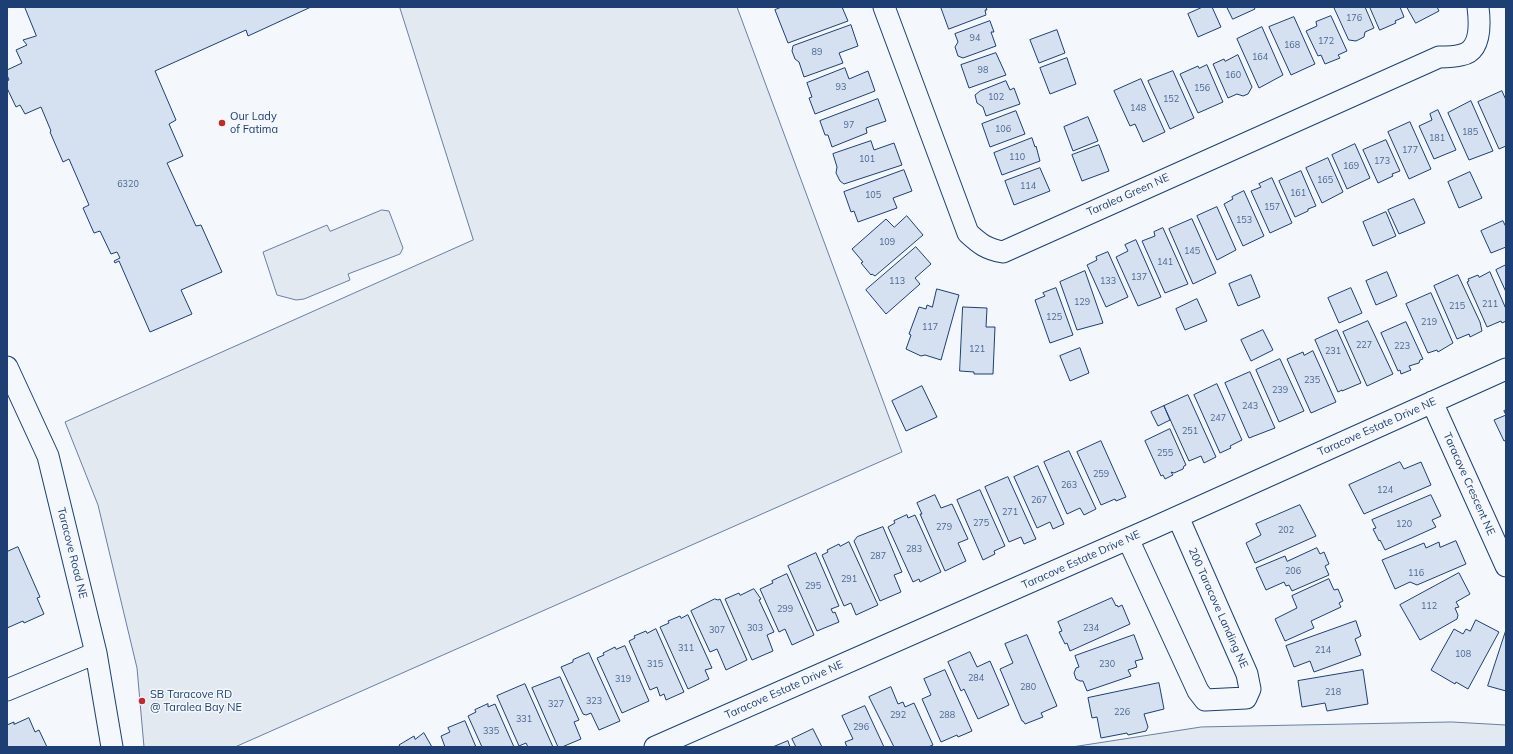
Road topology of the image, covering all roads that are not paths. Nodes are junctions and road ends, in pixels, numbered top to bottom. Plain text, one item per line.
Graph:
1 (884, 7) edge
2 (1478, 7) edge
3 (7, 367) edge
4 (1506, 369) edge
5 (1432, 402) junction
6 (1178, 517) junction
7 (1128, 539) junction
8 (1506, 566) edge
9 (96, 653) junction
10 (7, 690) edge
11 (112, 747) edge
12 (655, 747) edge

1 - 2 street, Taralea Green NE
3 - 9 street, Taracove Road NE
4 - 5 street, Taracove Estate Drive NE
5 - 6 street, Taracove Estate Drive NE
5 - 8 street, Taracove Crescent NE
6 - 7 street, Taracove Estate Drive NE
6 - 7 street, 200 Taracove Landing NE
7 - 12 street, Taracove Estate Drive NE
9 - 10 street
9 - 11 street, Taracove Road NE

